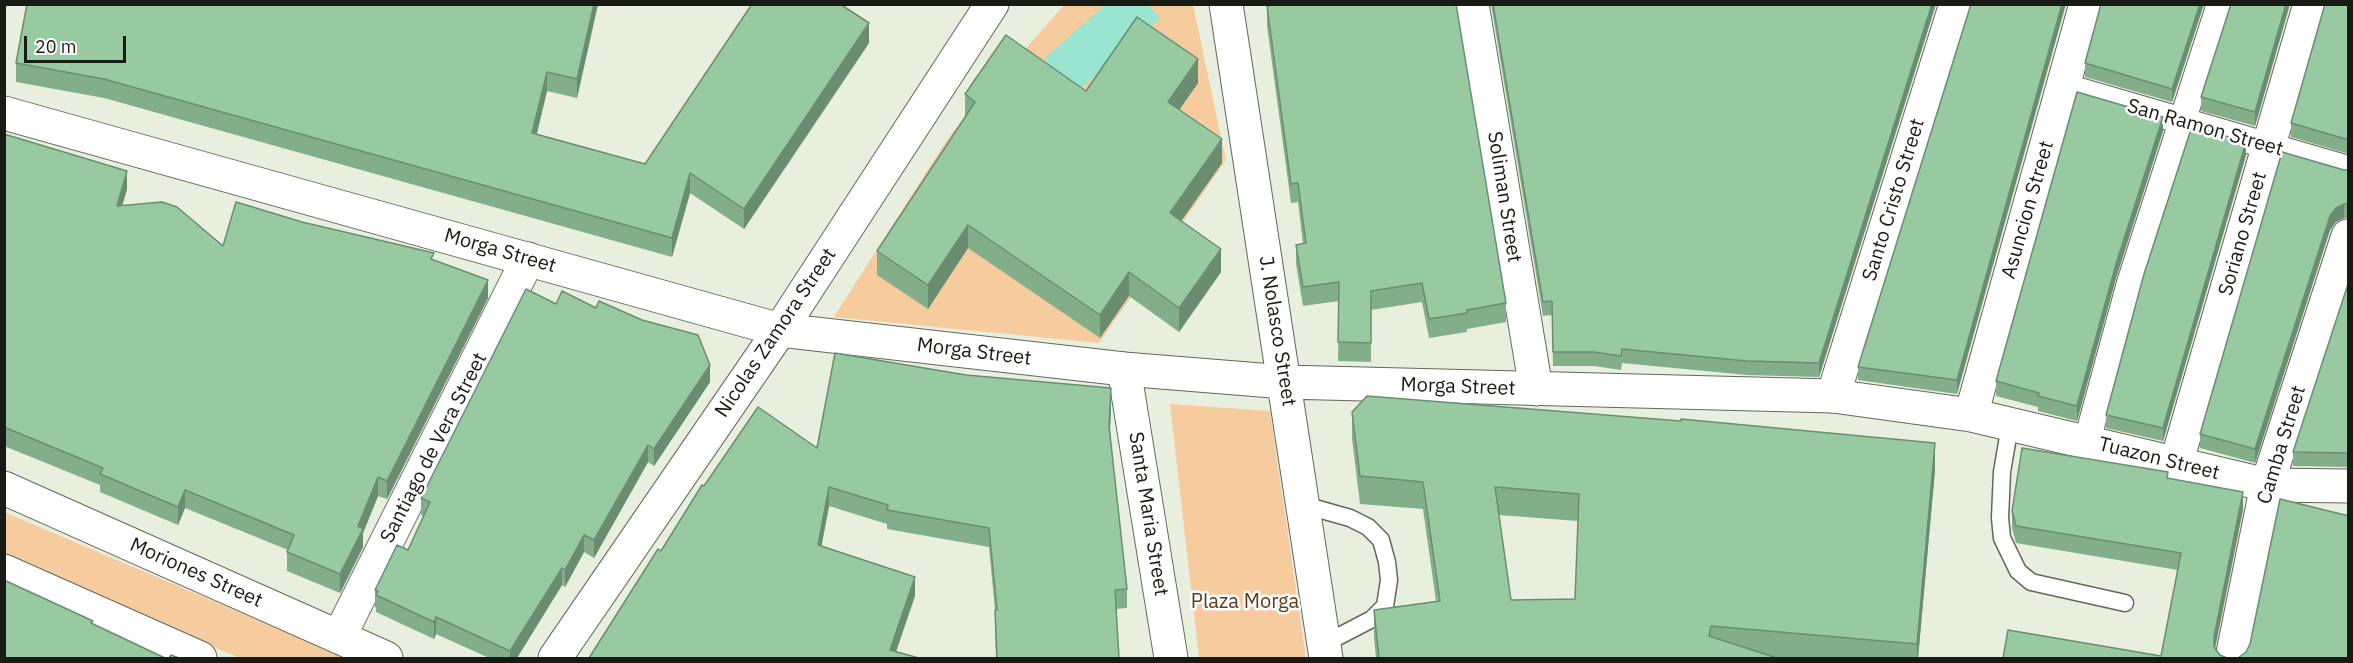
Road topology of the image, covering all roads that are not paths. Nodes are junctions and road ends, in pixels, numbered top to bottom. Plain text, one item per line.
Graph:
1 (1226, 4) edge
2 (1472, 4) edge
3 (1956, 4) edge
4 (2086, 4) edge
5 (2220, 4) edge
6 (2310, 4) edge
7 (984, 7) edge
8 (2062, 86) junction
9 (4, 113) edge
10 (2183, 122) junction
11 (2269, 146) junction
12 (2349, 170) edge
13 (2349, 236) edge
14 (528, 259) junction
15 (780, 330) junction
16 (1124, 369) junction
17 (1285, 382) junction
18 (1536, 389) junction
19 (1833, 396) junction
20 (1971, 415) junction
21 (2010, 425) junction
22 (2086, 441) junction
23 (2176, 464) junction
24 (2267, 485) junction
25 (2349, 486) edge
26 (4, 488) edge
27 (1304, 505) junction
28 (4, 571) edge
29 (2125, 603) dead end
30 (339, 637) junction
31 (1325, 651) edge
32 (200, 658) edge
33 (387, 658) edge
34 (555, 658) edge
35 (1171, 658) edge
36 (2232, 658) edge

1 - 17 street, J. Nolasco Street
2 - 18 street, Soliman Street
3 - 19 street, Santo Cristo Street
4 - 8 street, Asuncion Street
5 - 10 street
6 - 11 street, Soriano Street
7 - 15 street, Nicolas Zamora Street
8 - 10 street, San Ramon Street
8 - 20 street, Asuncion Street
9 - 14 street, Morga Street
10 - 11 street, San Ramon Street
10 - 22 street
11 - 12 street, San Ramon Street
11 - 23 street, Soriano Street
13 - 24 street, Camba Street
14 - 15 street, Morga Street
14 - 30 street, Santiago de Vera Street
15 - 16 street, Morga Street
15 - 34 street, Nicolas Zamora Street
16 - 17 street, Morga Street
16 - 35 street, Santa Maria Street
17 - 18 street, Morga Street
17 - 27 street, J. Nolasco Street
18 - 19 street, Morga Street
19 - 20 street, Morga Street
20 - 21 street, Tuazon Street
21 - 22 street, Tuazon Street
21 - 29 lane
22 - 23 street, Tuazon Street
23 - 24 street, Tuazon Street
24 - 25 street, Tuazon Street
24 - 36 street, Camba Street
26 - 30 street, Moriones Street
27 - 31 street, J. Nolasco Street
27 - 31 lane
28 - 32 street
30 - 33 street, Moriones Street

